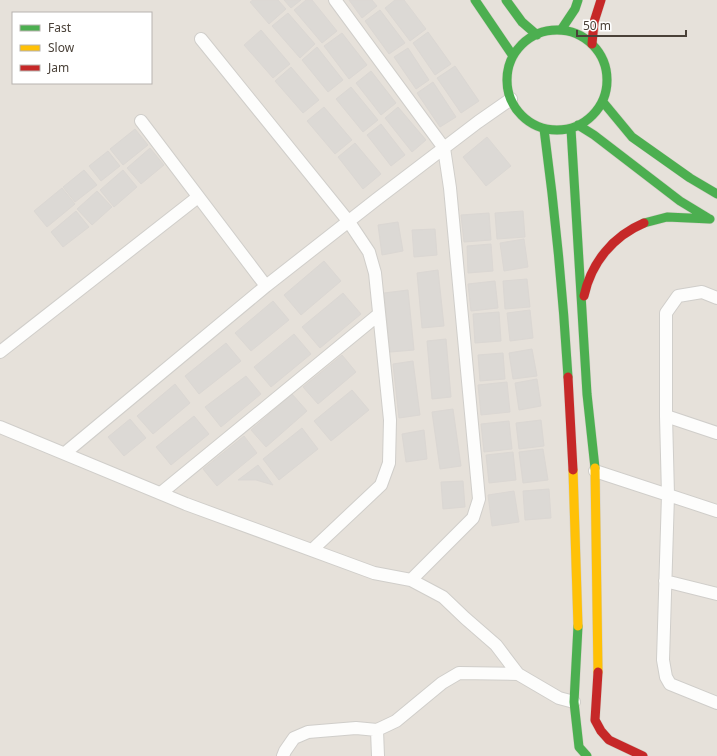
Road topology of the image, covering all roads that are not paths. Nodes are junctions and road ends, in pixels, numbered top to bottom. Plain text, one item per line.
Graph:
1 (335, 0) edge
2 (475, 0) edge
3 (506, 0) edge
4 (578, 0) edge
5 (601, 0) edge
6 (561, 30) junction
7 (537, 35) junction
8 (201, 39) dead end
9 (592, 44) junction
10 (513, 56) junction
11 (511, 99) junction
12 (603, 102) junction
13 (141, 122) dead end
14 (575, 127) junction
15 (544, 129) junction
16 (444, 148) junction
17 (717, 194) edge
18 (198, 197) junction
19 (713, 221) edge
20 (349, 222) junction
21 (266, 286) junction
22 (717, 298) edge
23 (581, 304) junction
24 (378, 315) junction
25 (0, 352) edge
26 (666, 416) junction
27 (0, 427) edge
28 (717, 433) edge
29 (65, 453) junction
30 (595, 471) junction
31 (161, 493) junction
32 (668, 495) junction
33 (717, 511) edge
34 (312, 550) junction
35 (411, 580) junction
36 (665, 581) junction
37 (717, 594) edge
38 (518, 674) junction
39 (574, 702) junction
40 (717, 703) edge
41 (376, 730) junction
42 (284, 756) edge
43 (378, 756) edge
44 (587, 756) edge
45 (643, 756) edge

1 - 16 street
2 - 10 street
3 - 7 street
4 - 6 street
5 - 9 street
6 - 7 street
6 - 9 street
7 - 10 street
8 - 20 street
9 - 12 street
10 - 11 street
11 - 15 street
11 - 16 street
12 - 14 street
12 - 17 street
13 - 18 street
14 - 15 street
14 - 19 street
14 - 23 street
15 - 39 street
16 - 20 street
16 - 35 street
18 - 21 street
18 - 25 street
19 - 23 street
20 - 21 street
20 - 24 street
21 - 29 street
22 - 26 street
23 - 30 street
24 - 31 street
24 - 34 street
26 - 28 street
26 - 32 street
27 - 29 street
29 - 31 street
30 - 32 street
30 - 45 street
31 - 34 street
32 - 33 street
32 - 36 street
34 - 35 street
35 - 38 street
36 - 37 street
36 - 40 street
38 - 39 street
38 - 41 street
39 - 44 street
41 - 42 street
41 - 43 street

